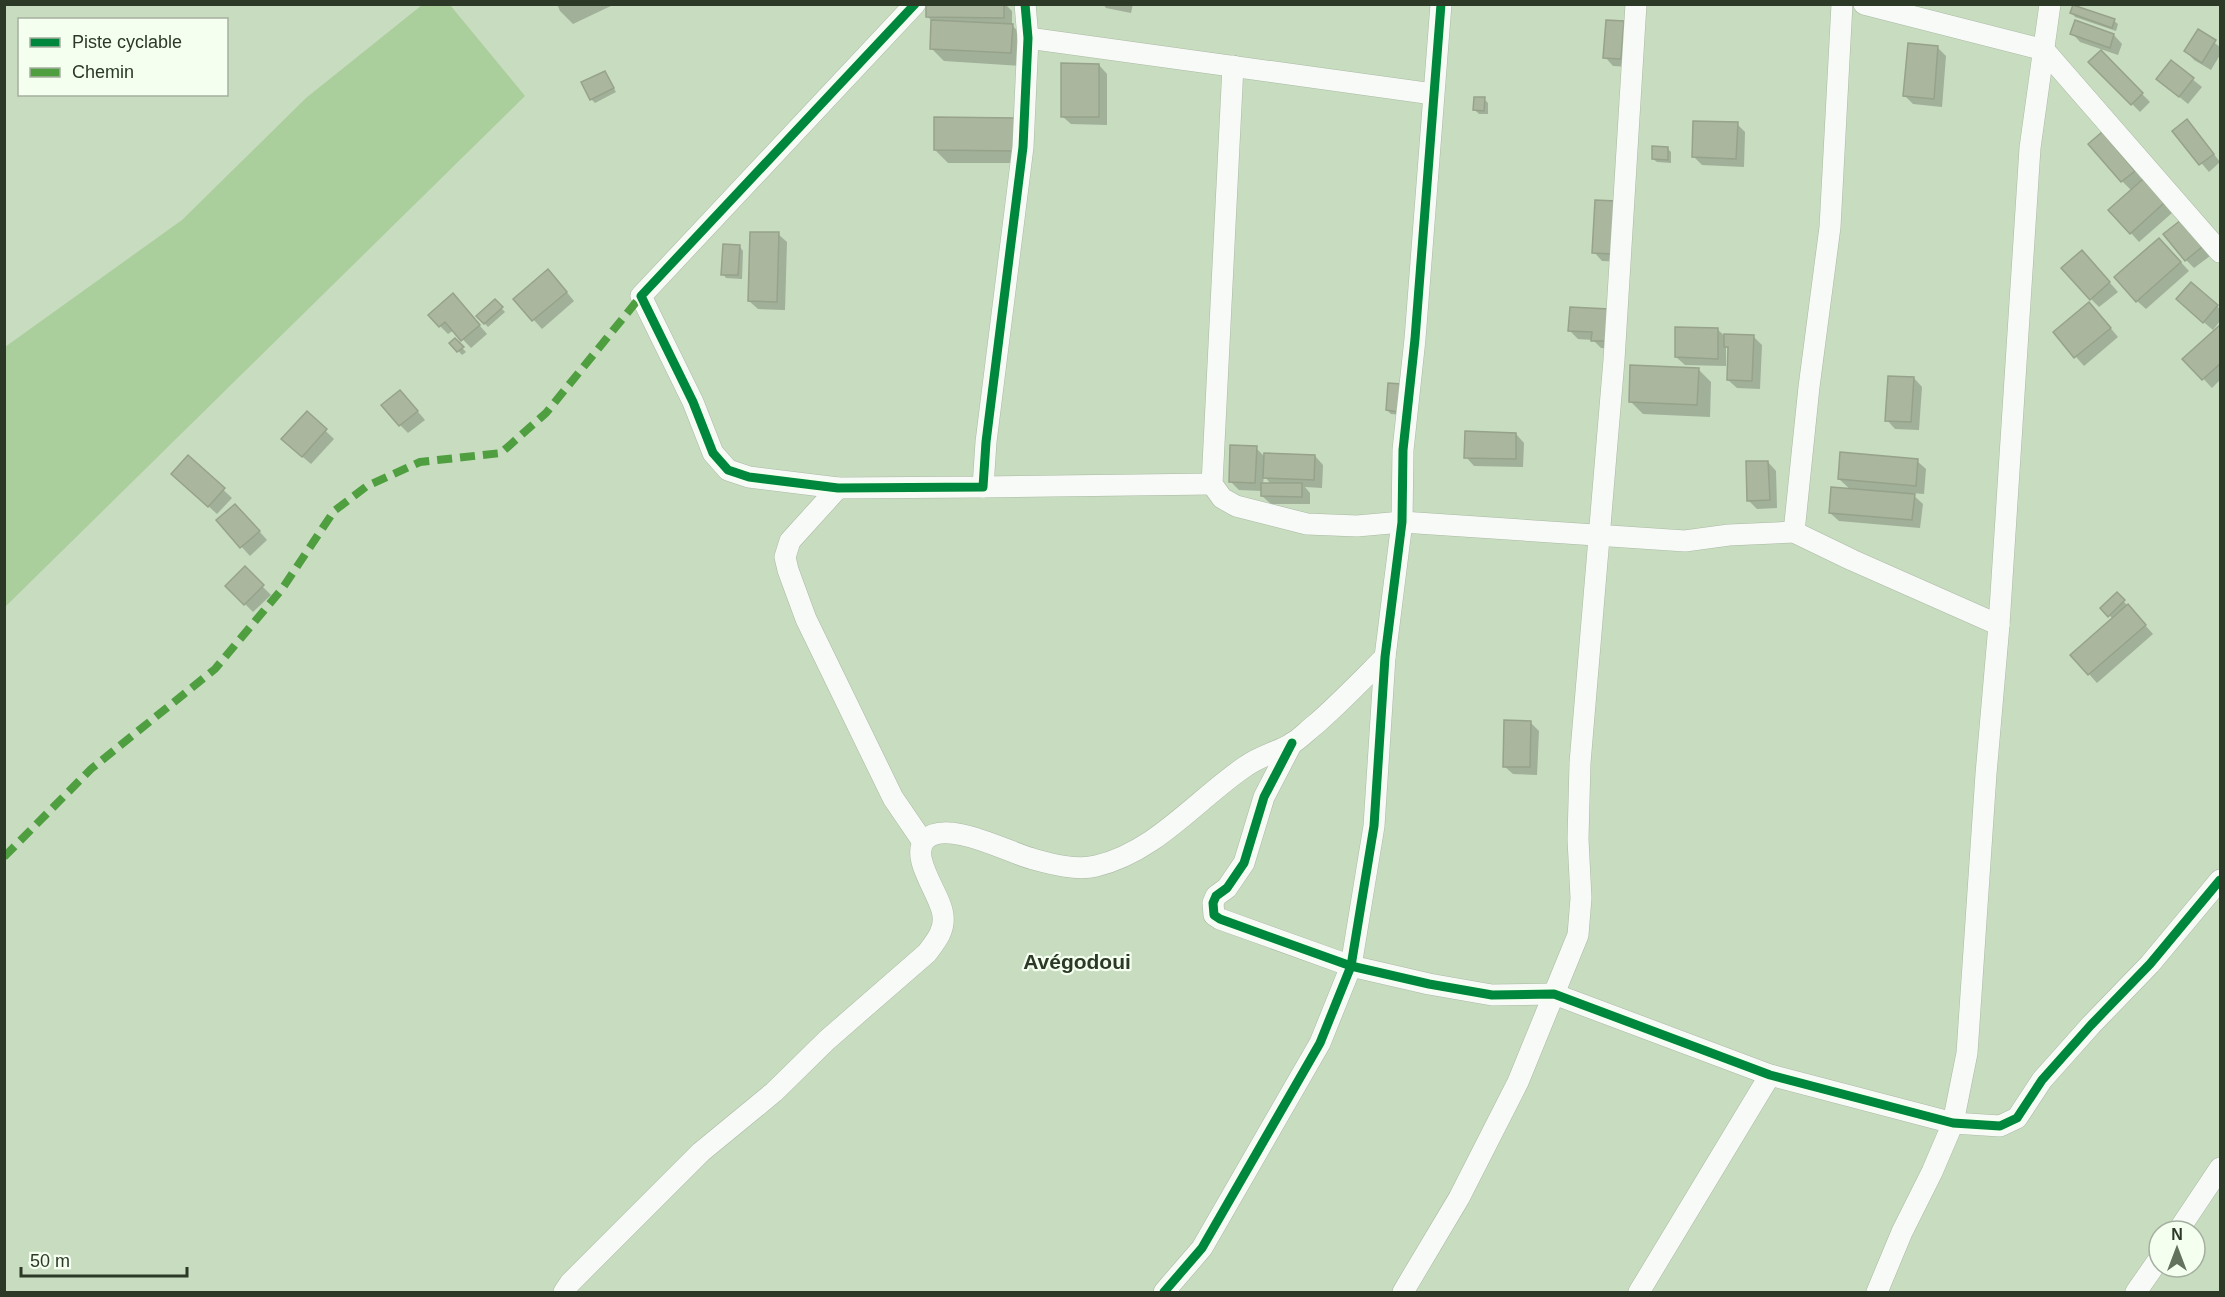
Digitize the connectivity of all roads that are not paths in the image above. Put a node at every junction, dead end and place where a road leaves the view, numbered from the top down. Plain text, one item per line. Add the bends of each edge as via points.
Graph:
1 (915, 4) edge
2 (1025, 4) edge
3 (1441, 4) edge
4 (1636, 4) edge
5 (1842, 4) edge
6 (1864, 4) edge
7 (2050, 4) edge
8 (1028, 38) junction
9 (2044, 50) junction
10 (1233, 66) junction
11 (1433, 94) junction
12 (2220, 252) edge
13 (1212, 484) junction
14 (983, 487) junction
15 (838, 488) junction
16 (1402, 522) junction
17 (1794, 532) junction
18 (1599, 535) junction
19 (1999, 625) junction
20 (1385, 657) junction
21 (1292, 743) junction
22 (923, 842) junction
23 (2220, 880) edge
24 (1351, 966) junction
25 (1554, 994) junction
26 (1770, 1075) junction
27 (1953, 1123) junction
28 (2220, 1168) edge
29 (2186, 1219) edge
30 (2147, 1277) edge
31 (564, 1293) edge
32 (1164, 1293) edge
33 (1403, 1293) edge
34 (1639, 1293) edge
35 (1877, 1293) edge
36 (2136, 1293) edge

1 - 15 street via 640,296 693,402 713,453 728,470 749,477
2 - 8 street
3 - 11 street
4 - 18 street
5 - 17 street via 1830,226
6 - 9 street
7 - 9 street
8 - 10 street
8 - 14 street via 1023,147
9 - 12 street
9 - 19 street via 2030,148
10 - 11 street
10 - 13 street
11 - 16 street via 1403,450
13 - 14 street
13 - 16 street via 1222,498 1236,506 1307,524 1357,526
14 - 15 street
15 - 22 street via 790,541 785,556 788,570 806,619 893,798
16 - 18 street
16 - 20 street
17 - 18 street via 1685,541
17 - 19 street
18 - 25 street via 1580,763 1578,936
19 - 27 street via 1967,1053
20 - 21 street via 1337,706
20 - 24 street via 1374,826
21 - 22 street via 1247,765 1155,839 1095,867 1032,859 988,842 945,832
21 - 24 street via 1264,797 1244,863 1216,897 1214,915
22 - 31 street via 923,869 944,916 939,937 927,953 774,1092 701,1152
23 - 27 street via 2150,964 2042,1080 2017,1118 2000,1126
24 - 25 street via 1492,995
24 - 32 street via 1320,1043 1202,1248
25 - 26 street
25 - 33 street via 1507,1103 1459,1198
26 - 27 street
26 - 34 street
27 - 35 street
28 - 29 street
30 - 36 street

